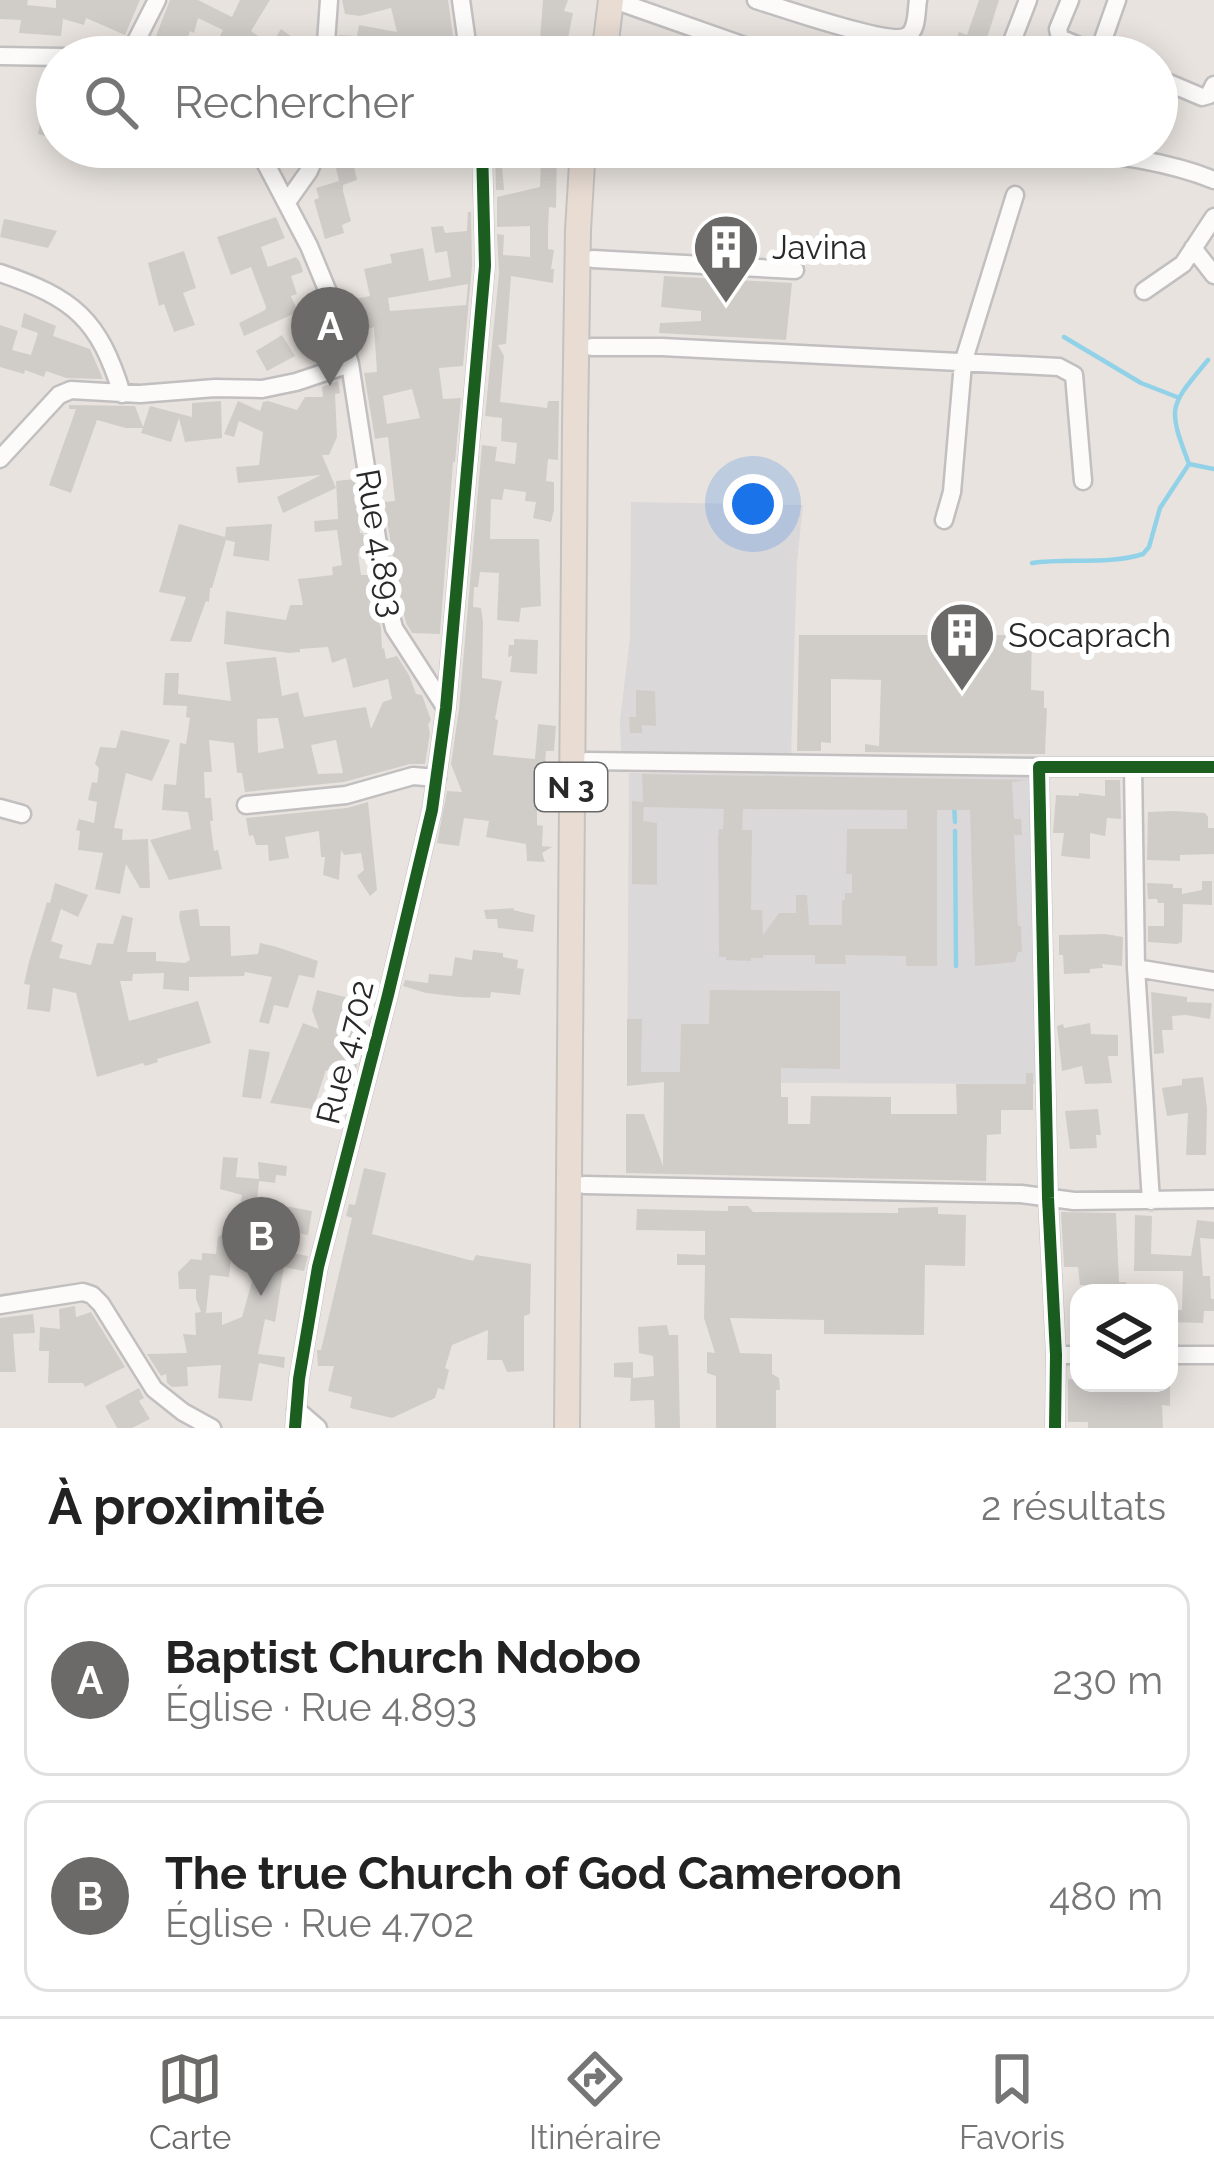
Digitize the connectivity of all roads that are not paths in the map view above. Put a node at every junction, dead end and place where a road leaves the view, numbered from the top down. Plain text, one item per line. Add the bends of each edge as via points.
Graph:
1 (157, 0) edge
2 (329, 0) edge
3 (460, 0) edge
4 (596, 0) edge
5 (612, 0) edge
6 (756, 0) edge
7 (918, 0) edge
8 (1028, 0) edge
9 (1070, 0) edge
10 (1117, 0) edge
11 (139, 36) edge
12 (326, 36) edge
13 (466, 36) edge
14 (592, 36) edge
15 (607, 36) edge
16 (716, 36) edge
17 (887, 36) edge
18 (903, 36) edge
19 (1014, 36) edge
20 (1060, 36) edge
21 (1107, 36) edge
22 (0, 56) edge
23 (36, 57) edge
24 (1214, 86) edge
25 (1178, 87) edge
26 (268, 168) edge
27 (310, 168) edge
28 (482, 168) edge
29 (582, 168) edge
30 (596, 168) edge
31 (1178, 168) edge
32 (1214, 180) edge
33 (1015, 195) dead end
34 (287, 202) junction
35 (1214, 217) edge
36 (1193, 248) junction
37 (593, 259) junction
38 (795, 270) dead end
39 (0, 273) edge
40 (1214, 275) edge
41 (1144, 291) dead end
42 (592, 347) junction
43 (963, 363) junction
44 (350, 364) junction
45 (122, 394) junction
46 (0, 460) edge
47 (1083, 481) dead end
48 (944, 520) dead end
49 (582, 527) junction
50 (446, 708) junction
51 (587, 761) junction
52 (1039, 767) junction
53 (1133, 767) junction
54 (1214, 767) edge
55 (437, 778) junction
56 (246, 805) dead end
57 (0, 808) edge
58 (22, 814) dead end
59 (1136, 968) junction
60 (1214, 980) edge
61 (577, 1067) junction
62 (584, 1185) junction
63 (1048, 1198) junction
64 (1214, 1199) edge
65 (1151, 1201) junction
66 (0, 1305) edge
67 (1056, 1354) junction
68 (1070, 1355) edge
69 (1178, 1355) edge
70 (1214, 1355) edge
71 (295, 1419) edge
72 (212, 1428) edge
73 (318, 1428) edge
74 (567, 1428) edge
75 (579, 1428) edge
76 (1055, 1428) edge

1 - 11 street
2 - 12 street
3 - 13 street
4 - 14 highway
5 - 15 highway
5 - 16 street
6 - 17 street
7 - 18 street via 914,28
8 - 19 street
9 - 20 street
10 - 21 street
22 - 23 street
24 - 25 street via 1202,97
26 - 34 street, Rue 4.893
27 - 34 street
28 - 50 street, Rue 4.702 via 484,266
29 - 49 highway, N 3
30 - 37 highway, N 3
31 - 32 street
33 - 43 street
34 - 44 street, Rue 4.893
35 - 36 street
36 - 40 street
36 - 41 street
37 - 38 street
37 - 42 highway, N 3
39 - 45 street via 79,313 99,335
42 - 43 street
42 - 49 highway, N 3
43 - 47 street via 1075,375
43 - 48 street
44 - 45 street via 262,388
44 - 50 street, Rue 4.893 via 394,628
45 - 46 street via 65,392
49 - 51 highway, N 3
49 - 61 highway, N 3
50 - 55 street, Rue 4.702
51 - 52 street
51 - 61 highway, N 3
52 - 53 street
52 - 63 street
53 - 54 street
53 - 59 street
55 - 56 street
55 - 71 street, Rue 4.702 via 318,1267
57 - 58 street
59 - 60 street
59 - 65 street
61 - 62 highway, N 3
61 - 74 highway, N 3
62 - 63 street
62 - 75 highway, N 3
63 - 65 street
63 - 67 street
64 - 65 street
66 - 72 street via 92,1295 154,1389
67 - 68 street
67 - 76 street
69 - 70 street
71 - 73 street

